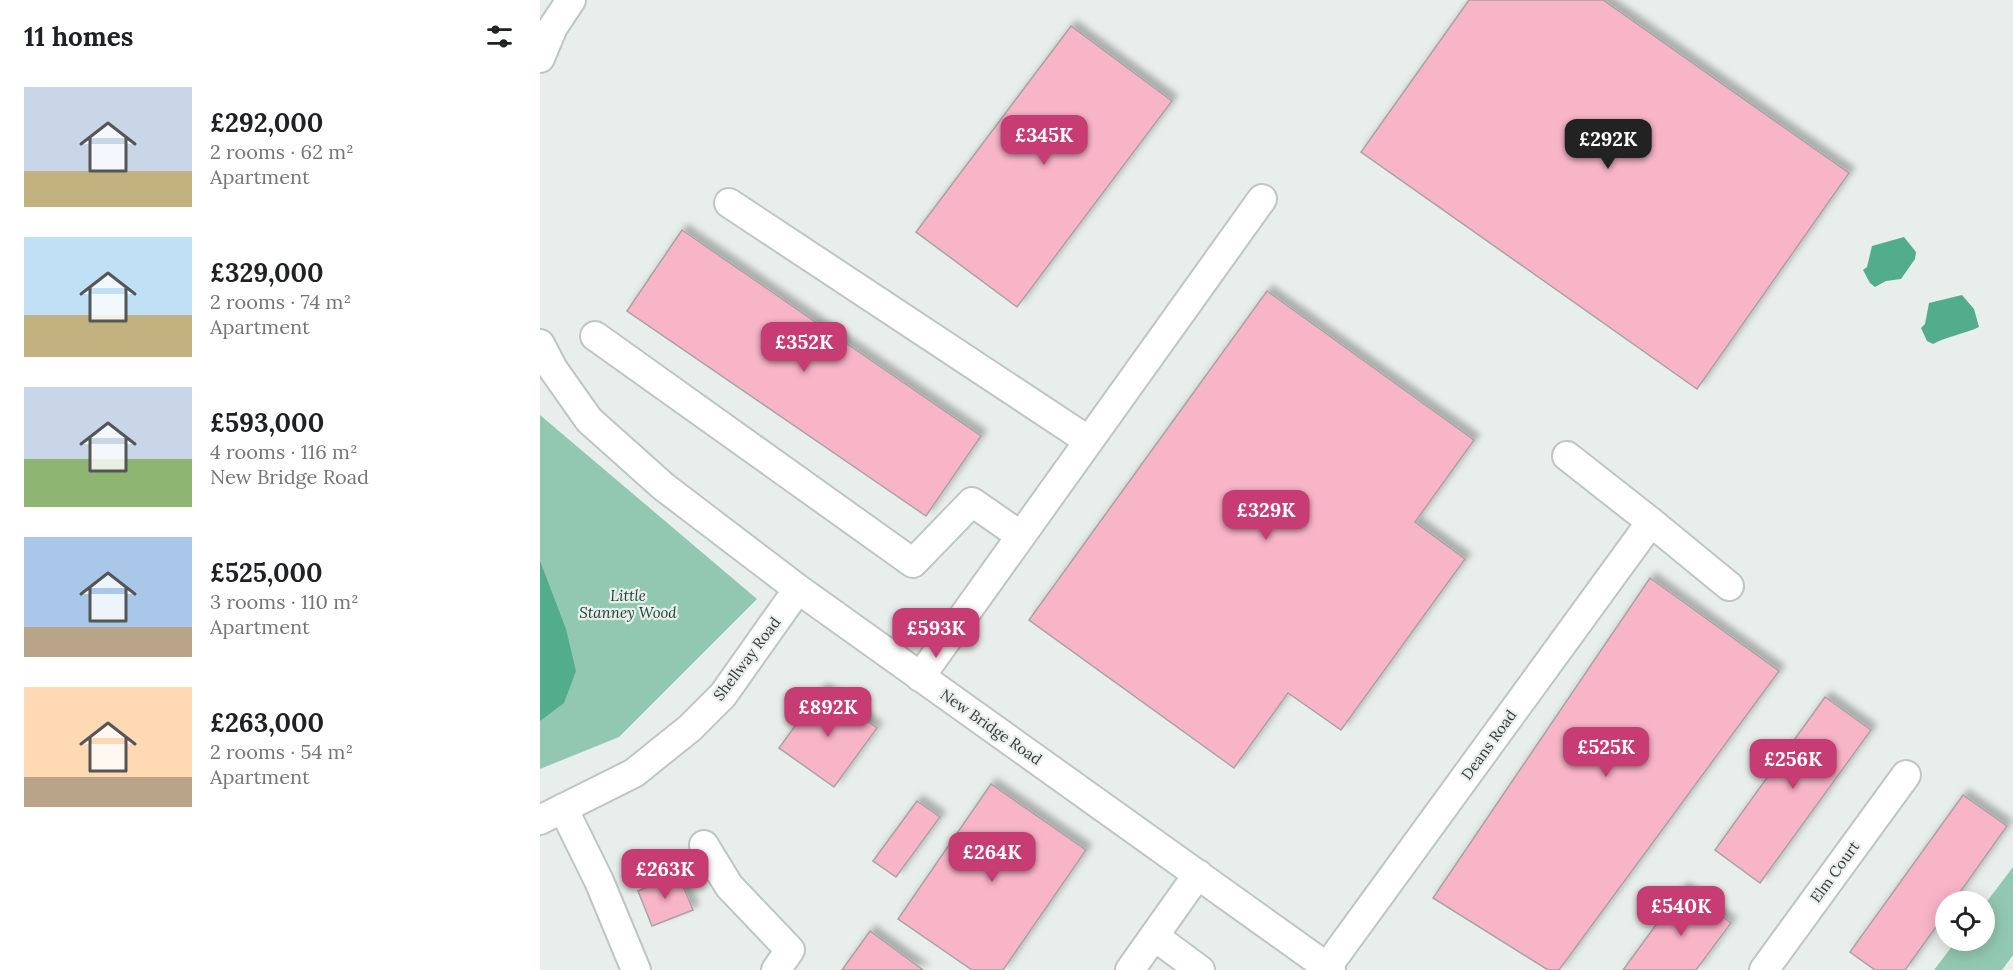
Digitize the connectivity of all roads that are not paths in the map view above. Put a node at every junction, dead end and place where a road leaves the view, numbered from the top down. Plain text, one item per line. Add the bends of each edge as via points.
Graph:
1 (571, 0) edge
2 (547, 23) edge
3 (540, 58) edge
4 (1262, 199) dead end
5 (729, 202) dead end
6 (595, 336) dead end
7 (540, 344) edge
8 (1089, 441) junction
9 (1567, 456) dead end
10 (1651, 522) junction
11 (1021, 536) junction
12 (1729, 586) dead end
13 (798, 589) junction
14 (920, 677) junction
15 (1906, 775) dead end
16 (552, 814) edge
17 (704, 844) dead end
18 (1198, 874) junction
19 (1154, 936) junction
20 (1329, 969) edge
21 (636, 970) edge
22 (776, 970) edge
23 (1130, 970) edge
24 (1200, 970) edge
25 (1764, 970) edge

1 - 2 street
2 - 3 street
4 - 8 street
5 - 8 street
6 - 11 street via 913,563 972,502
7 - 13 street, New Bridge Road via 589,420 664,487
8 - 11 street
9 - 10 street
10 - 12 street
10 - 20 street, Deans Road
11 - 14 street
13 - 14 street, New Bridge Road
13 - 16 street, Shellway Road via 723,695 690,728 634,773
14 - 18 street, New Bridge Road
15 - 25 street, Elm Court
16 - 21 street via 599,881
17 - 22 street via 729,886 790,950
18 - 19 street
18 - 20 street, New Bridge Road
19 - 23 street
19 - 24 street

